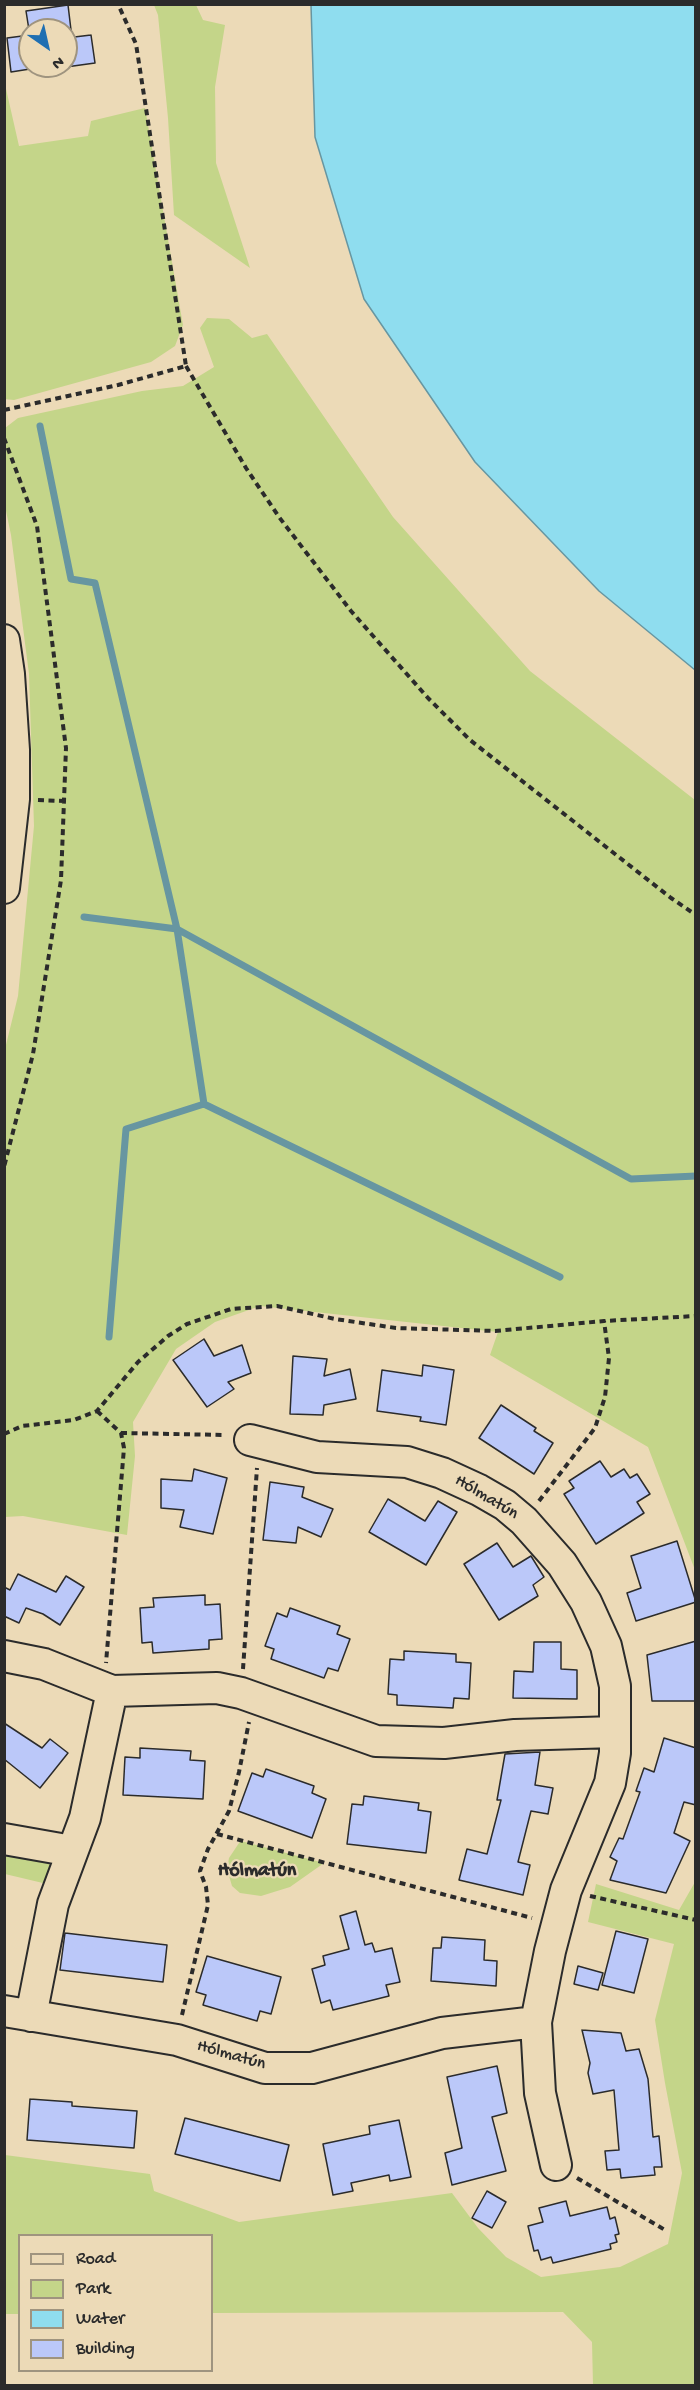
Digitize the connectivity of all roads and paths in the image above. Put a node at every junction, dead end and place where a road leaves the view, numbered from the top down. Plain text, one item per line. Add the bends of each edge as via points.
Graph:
1 (118, 4) edge
2 (186, 366) junction
3 (4, 410) edge
4 (4, 438) edge
5 (4, 640) edge
6 (9, 749) edge
7 (4, 888) edge
8 (696, 915) edge
9 (4, 1167) edge
10 (696, 1316) edge
11 (604, 1321) junction
12 (97, 1411) junction
13 (121, 1433) junction
14 (4, 1434) edge
15 (255, 1441) junction
16 (524, 1521) junction
17 (4, 1656) edge
18 (108, 1689) junction
19 (247, 1695) junction
20 (615, 1732) junction
21 (217, 1834) junction
22 (4, 1839) edge
23 (72, 1851) junction
24 (566, 1890) junction
25 (696, 1920) edge
26 (556, 1925) junction
27 (18, 2014) edge
28 (536, 2022) junction
29 (177, 2040) junction
30 (556, 2165) joint
31 (665, 2230) dead end

1 - 2 path via 136,44
2 - 3 path via 118,386
2 - 8 path via 279,518 389,656 470,740
4 - 9 path via 38,526 66,748 61,880 33,1054
5 - 6 street via 9,674
6 - 7 street via 14,799
10 - 11 path
11 - 12 path via 495,1331 396,1328 277,1306 231,1309 187,1324 168,1336 138,1362
11 - 16 path via 609,1358 605,1397 595,1428
12 - 13 path
12 - 14 path via 74,1420 22,1426
13 - 15 path via 232,1435
13 - 18 path via 124,1448
15 - 16 street, Hólmatún via 317,1457 407,1462 479,1490
15 - 19 path
16 - 20 street, Hólmatún via 562,1564 586,1602 606,1646 615,1686
17 - 18 street via 44,1664
18 - 19 street via 217,1688
18 - 23 street, Hólmatún via 85,1818
19 - 20 street via 376,1741 444,1743 515,1735
19 - 21 path via 239,1772 229,1811
20 - 24 street, Hólmatún via 610,1783
21 - 26 path
21 - 29 path via 200,1871 208,1905
22 - 23 street
23 - 27 street, Hólmatún
24 - 25 path
24 - 26 street, Hólmatún
26 - 28 street, Hólmatún
27 - 29 street, Hólmatún
28 - 29 street, Hólmatún via 442,2033 312,2068 265,2068
28 - 30 street, Hólmatún via 540,2093
30 - 31 path

